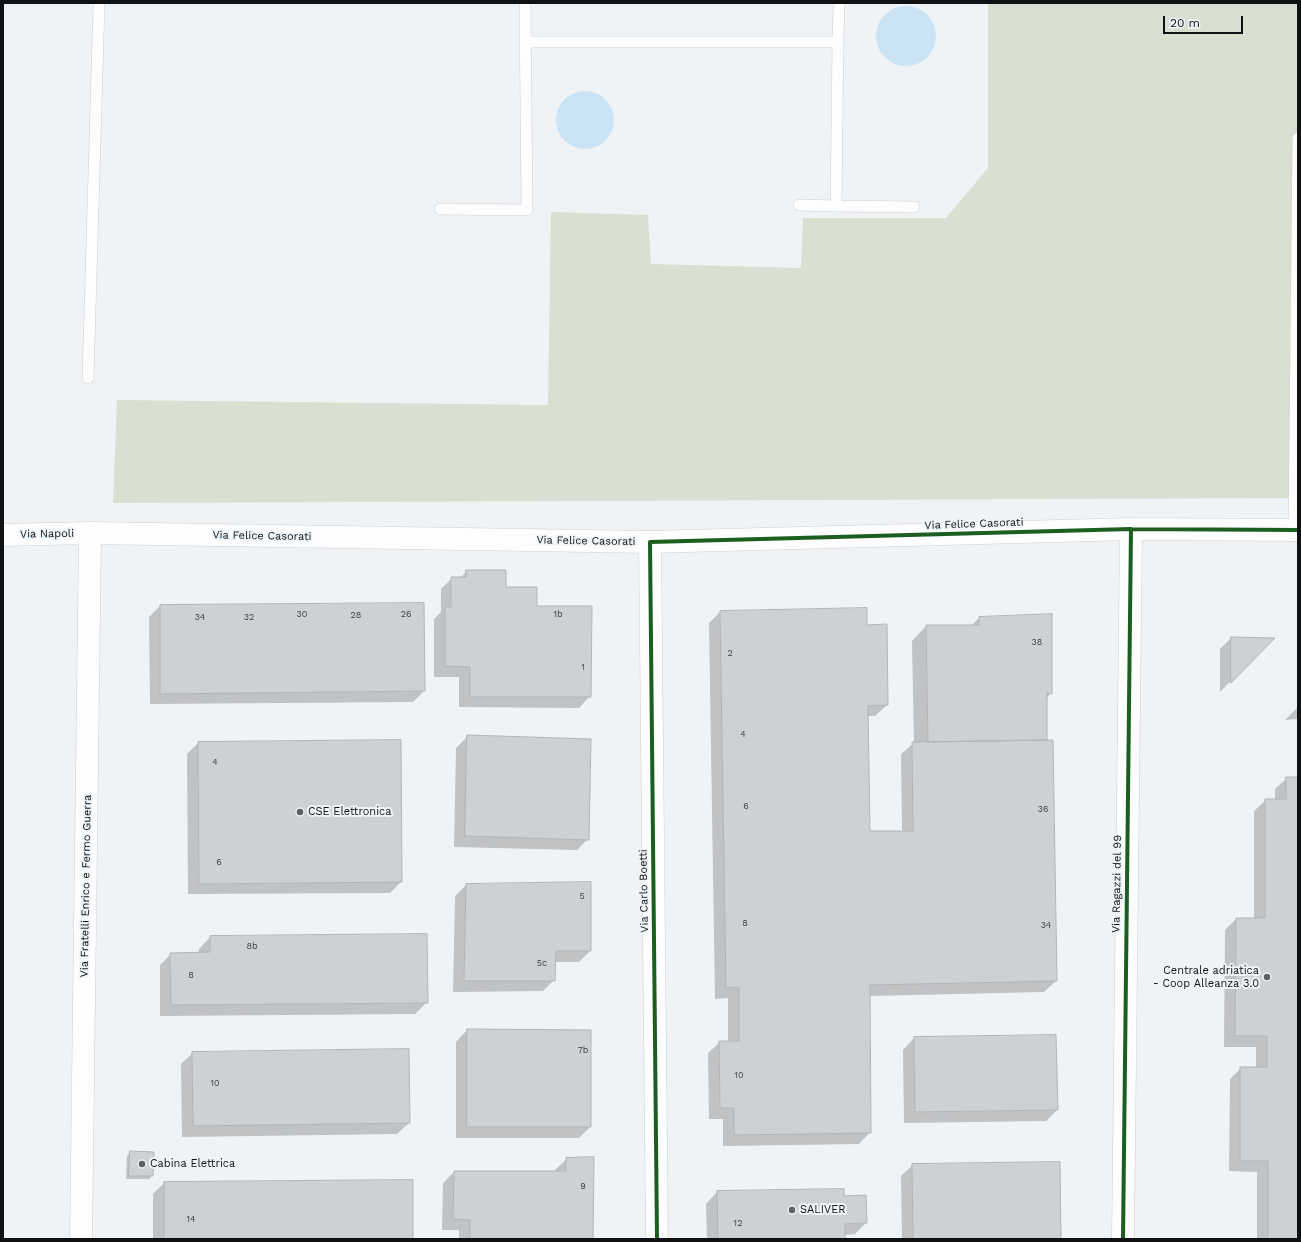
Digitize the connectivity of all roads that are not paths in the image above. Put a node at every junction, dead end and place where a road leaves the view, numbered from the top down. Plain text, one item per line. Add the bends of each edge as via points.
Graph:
1 (99, 3) edge
2 (525, 3) edge
3 (839, 3) edge
4 (525, 42) junction
5 (838, 42) junction
6 (1298, 138) edge
7 (799, 205) dead end
8 (836, 206) junction
9 (914, 207) dead end
10 (440, 210) dead end
11 (88, 378) dead end
12 (1131, 529) junction
13 (1296, 530) edge
14 (90, 533) junction
15 (3, 534) edge
16 (650, 542) junction
17 (81, 1239) edge
18 (657, 1239) edge
19 (1123, 1239) edge

1 - 11 lane
2 - 4 lane
3 - 5 lane
4 - 5 lane
4 - 10 lane via 527,210
5 - 8 lane
6 - 13 lane
7 - 8 lane
8 - 9 lane
12 - 13 street, Via Felice Casorati
12 - 16 street, Via Felice Casorati
12 - 19 street, Via Ragazzi del 99
14 - 15 street, Via Napoli
14 - 16 street, Via Felice Casorati
14 - 17 street, Via Fratelli Enrico e Fermo Guerra
16 - 18 street, Via Carlo Boetti

